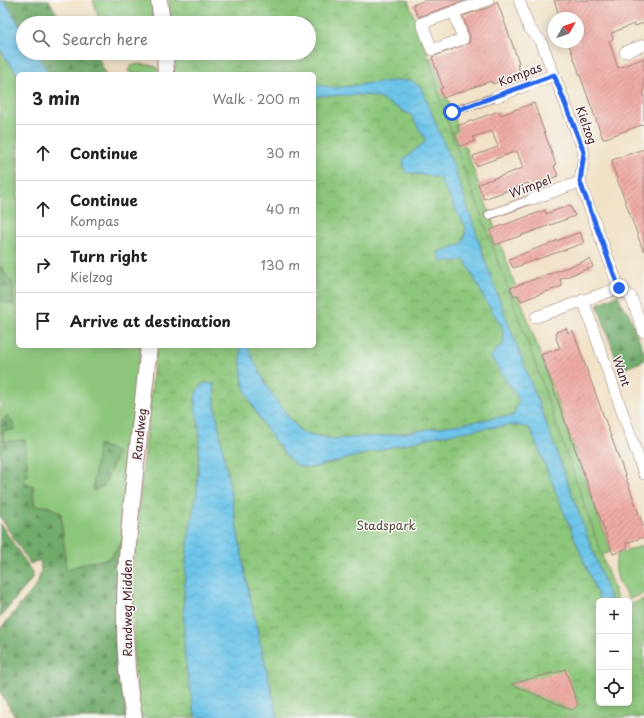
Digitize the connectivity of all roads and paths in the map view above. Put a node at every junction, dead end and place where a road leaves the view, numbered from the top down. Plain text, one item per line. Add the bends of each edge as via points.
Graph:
1 (159, 0) edge
2 (488, 0) edge
3 (519, 0) edge
4 (454, 12) dead end
5 (161, 16) edge
6 (644, 45) edge
7 (625, 52) dead end
8 (165, 60) edge
9 (166, 72) edge
10 (554, 75) junction
11 (496, 97) joint
12 (452, 112) dead end
13 (580, 182) junction
14 (532, 199) joint
15 (489, 215) dead end
16 (619, 288) junction
17 (583, 300) junction
18 (536, 317) dead end
19 (644, 332) edge
20 (149, 348) edge
21 (644, 474) edge
22 (130, 522) joint
23 (134, 718) edge

1 - 5 main road
2 - 4 street
3 - 10 street, Kielzog via 529,28 541,41
6 - 7 street
8 - 9 main road
10 - 11 street, Kompas
10 - 13 street, Kielzog via 584,152
11 - 12 street
13 - 14 street, Wimpel
13 - 16 street, Kielzog
14 - 15 street, Wimpel
16 - 17 street
16 - 19 street via 631,297
17 - 18 street
17 - 21 street, Want
20 - 22 main road, Randweg
22 - 23 main road, Randweg Midden via 125,588 125,646

